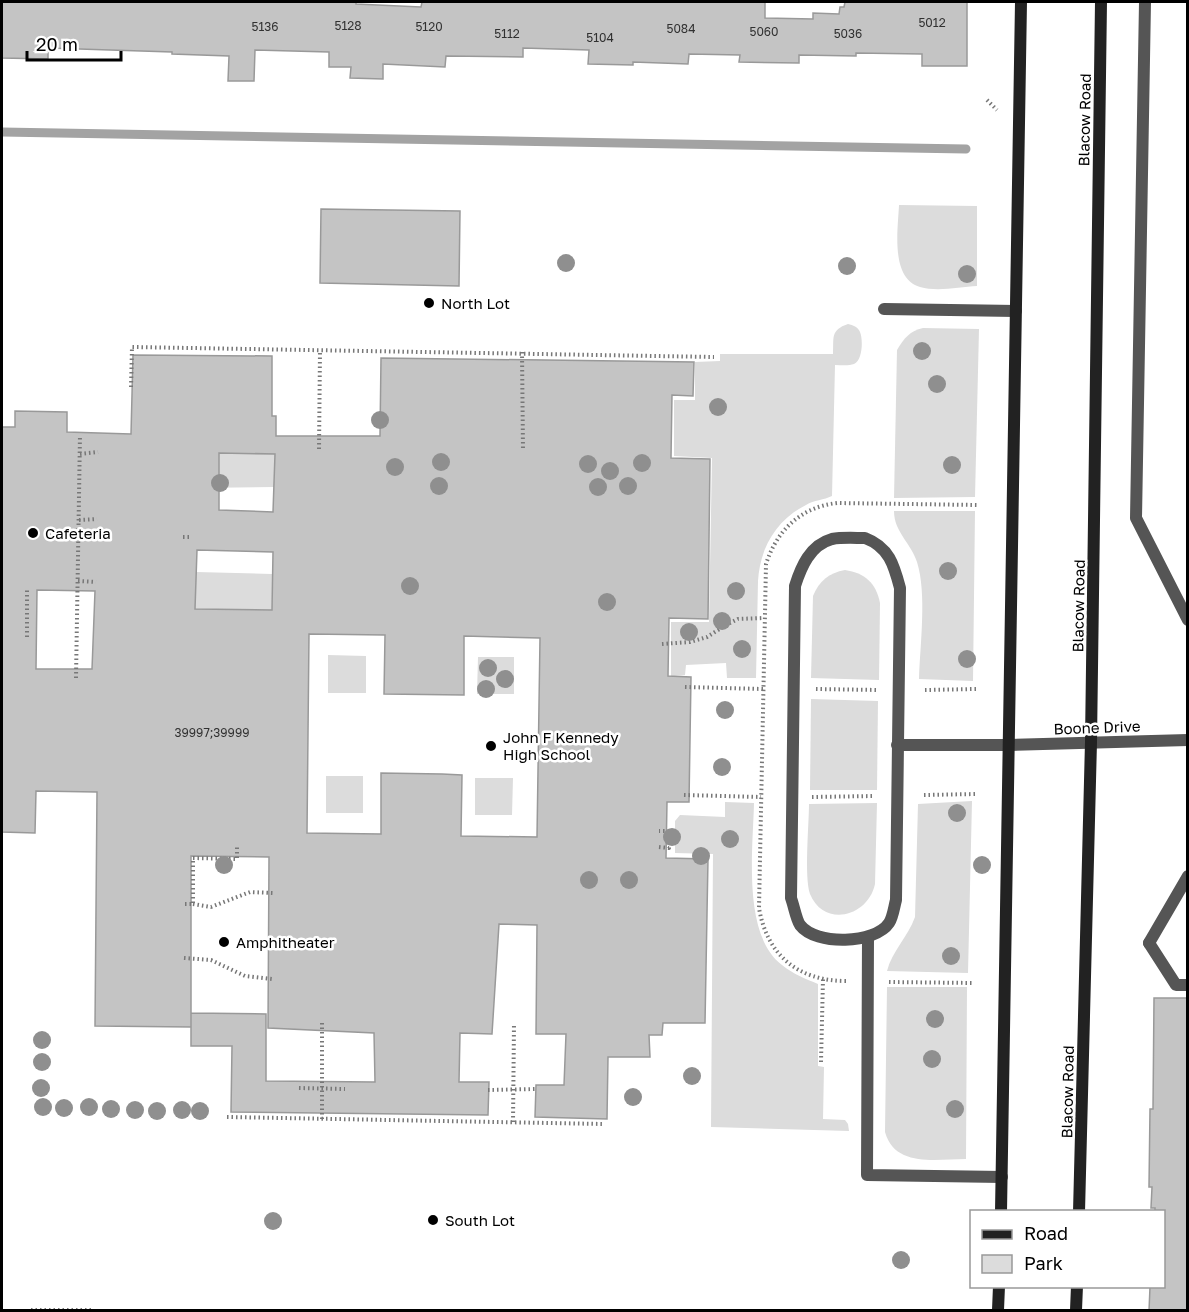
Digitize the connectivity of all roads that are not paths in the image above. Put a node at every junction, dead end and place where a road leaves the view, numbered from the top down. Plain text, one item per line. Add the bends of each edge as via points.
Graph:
1 (1021, 2) edge
2 (1101, 2) edge
3 (1145, 2) edge
4 (884, 309) dead end
5 (1016, 311) junction
6 (1188, 620) edge
7 (1188, 740) edge
8 (1091, 742) junction
9 (897, 745) junction
10 (1008, 745) junction
11 (1188, 876) edge
12 (868, 938) junction
13 (1188, 985) edge
14 (1002, 1177) junction
15 (1001, 1210) edge
16 (1079, 1210) edge
17 (1077, 1288) edge
18 (999, 1291) edge
19 (999, 1311) edge
20 (1005, 1311) edge
21 (1076, 1311) edge

1 - 5 main road
2 - 8 main road, Blacow Road
3 - 6 street via 1136,518
4 - 5 street
5 - 10 main road
7 - 8 street, Boone Drive
8 - 10 street, Boone Drive
8 - 16 main road, Blacow Road
9 - 10 street, Boone Drive
9 - 12 street via 896,900 889,923
9 - 12 street via 900,588 893,562 876,542 865,538 832,539 816,546 801,567 795,586 791,898 800,925 818,937
10 - 14 main road
11 - 13 street via 1149,943 1176,985
12 - 14 street via 867,1175
14 - 15 main road
17 - 21 main road
18 - 19 main road
18 - 20 main road

